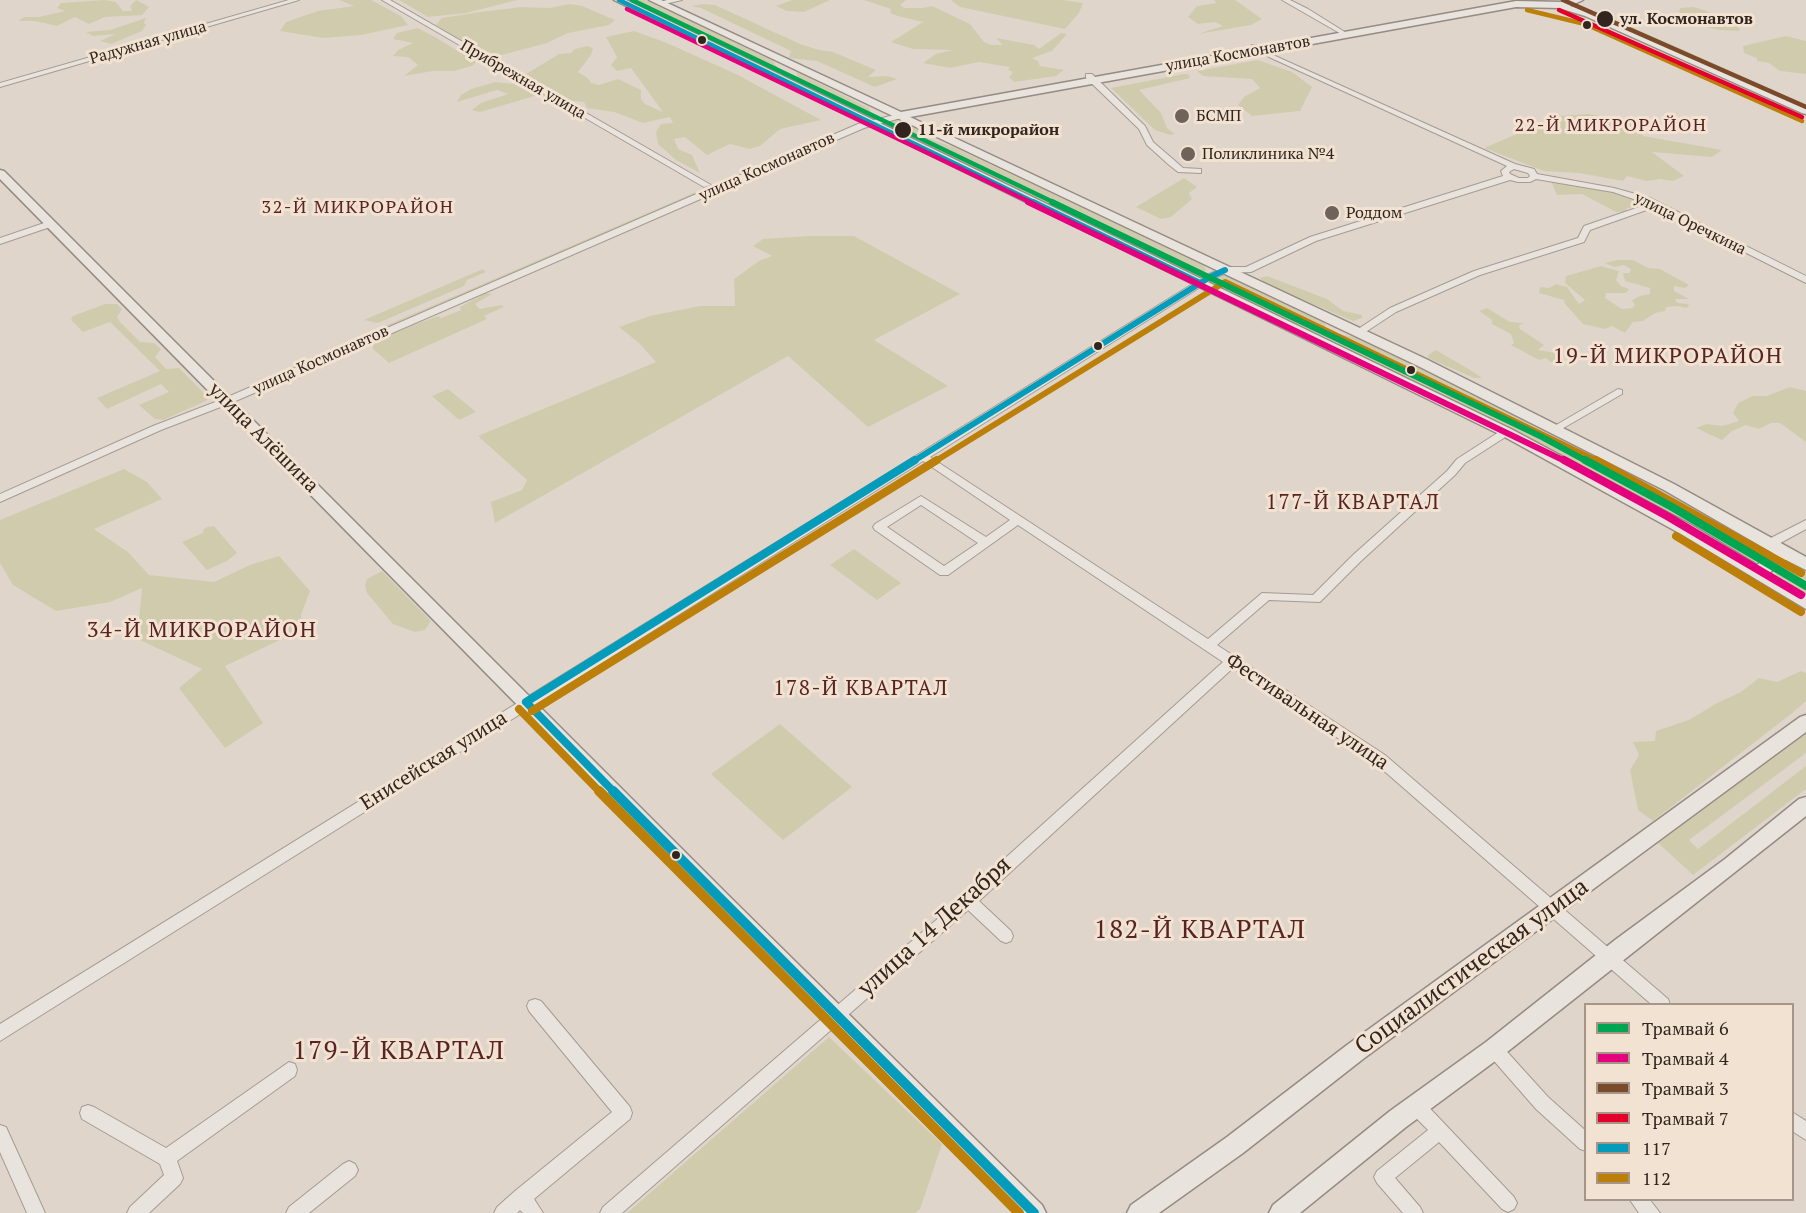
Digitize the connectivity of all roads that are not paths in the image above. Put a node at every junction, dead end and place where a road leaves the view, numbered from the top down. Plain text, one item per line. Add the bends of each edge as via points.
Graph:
1 (296, 0) edge
2 (385, 0) edge
3 (620, 0) edge
4 (680, 0) edge
5 (1285, 0) edge
6 (1506, 0) edge
7 (1529, 0) edge
8 (1578, 0) edge
9 (657, 1) edge
10 (1549, 5) junction
11 (1342, 32) junction
12 (1257, 48) junction
13 (790, 64) junction
14 (782, 78) junction
15 (1090, 78) junction
16 (0, 85) edge
17 (1806, 103) edge
18 (1806, 111) edge
19 (894, 115) junction
20 (868, 121) junction
21 (797, 150) junction
22 (1513, 166) junction
23 (1198, 171) dead end
24 (0, 173) edge
25 (1534, 176) junction
26 (1510, 177) junction
27 (707, 185) junction
28 (1656, 204) junction
29 (50, 224) junction
30 (0, 241) edge
31 (1225, 270) junction
32 (1806, 280) edge
33 (1200, 283) junction
34 (1342, 325) junction
35 (1358, 333) junction
36 (370, 334) junction
37 (1319, 341) junction
38 (1618, 392) dead end
39 (224, 398) junction
40 (1556, 428) junction
41 (1506, 432) junction
42 (922, 456) junction
43 (0, 498) edge
44 (1019, 519) junction
45 (1806, 524) edge
46 (985, 542) junction
47 (1769, 544) junction
48 (1785, 552) junction
49 (1806, 564) edge
50 (1758, 573) junction
51 (1806, 603) edge
52 (1209, 645) junction
53 (1232, 661) junction
54 (526, 702) junction
55 (1806, 722) edge
56 (1806, 806) edge
57 (968, 900) junction
58 (1553, 908) junction
59 (1006, 936) dead end
60 (1610, 958) junction
61 (1660, 1003) edge
62 (536, 1006) dead end
63 (836, 1014) junction
64 (0, 1033) edge
65 (1494, 1049) junction
66 (289, 1070) dead end
67 (1416, 1106) junction
68 (88, 1113) dead end
69 (1794, 1122) edge
70 (1440, 1131) junction
71 (1806, 1132) edge
72 (0, 1133) edge
73 (1584, 1141) edge
74 (167, 1158) junction
75 (349, 1170) dead end
76 (522, 1197) junction
77 (1640, 1201) edge
78 (1508, 1203) dead end
79 (36, 1213) edge
80 (136, 1213) edge
81 (295, 1213) edge
82 (503, 1213) edge
83 (534, 1213) edge
84 (609, 1213) edge
85 (1034, 1213) edge
86 (1139, 1213) edge
87 (1281, 1213) edge
88 (1414, 1213) edge
89 (1651, 1213) edge

1 - 16 street, Радужная улица
2 - 27 street, Прибрежная улица
3 - 14 street
4 - 9 street
5 - 11 street
6 - 11 street, улица Космонавтов
7 - 10 street
8 - 10 street, улица Космонавтов
8 - 17 street
9 - 13 street
10 - 11 street, улица Космонавтов via 1516,4
10 - 18 street via 1588,14
11 - 12 street, улица Космонавтов
12 - 15 street, улица Космонавтов
12 - 22 street, улица Оречкина
13 - 14 street via 790,74
13 - 19 street
14 - 20 street
15 - 19 street, улица Космонавтов
15 - 23 street via 1180,170
19 - 20 street, улица Космонавтов
19 - 31 street
20 - 21 street, улица Космонавтов
20 - 33 street
21 - 27 street, улица Космонавтов
21 - 36 street, улица Космонавтов
22 - 25 street, улица Оречкина via 1527,169
22 - 26 street via 1505,171
24 - 29 street, улица Алёшина
25 - 26 street, улица Оречкина via 1527,180
25 - 28 street, улица Оречкина via 1614,190
26 - 31 street, Енисейская улица via 1314,239 1248,270
27 - 36 street, улица Космонавтов
28 - 32 street, улица Оречкина
28 - 35 street via 1587,228 1581,240 1477,273 1393,310
29 - 30 street
29 - 39 street, улица Алёшина
31 - 33 street, Енисейская улица
31 - 34 street
33 - 37 street
33 - 42 street, Енисейская улица
34 - 35 street
34 - 37 street
35 - 40 street
36 - 39 street, улица Космонавтов
37 - 41 street
38 - 40 street
39 - 43 street, улица Космонавтов
39 - 54 street, улица Алёшина
40 - 47 street
41 - 50 street
41 - 52 street via 1461,461 1316,598 1266,596
42 - 44 street, Фестивальная улица
42 - 54 street, Енисейская улица
44 - 46 street
44 - 52 street, Фестивальная улица
45 - 47 street
46 - 46 street via 944,572 879,527 921,500
47 - 48 street
48 - 49 street
48 - 50 street
50 - 51 street
52 - 53 street, Фестивальная улица
53 - 57 street, улица 14 Декабря
53 - 58 street, Фестивальная улица via 1380,759
54 - 63 street, улица Алёшина
54 - 64 street, Енисейская улица
55 - 58 street, Социалистическая улица
56 - 60 street
57 - 59 street
57 - 63 street, улица 14 Декабря
58 - 60 street, Фестивальная улица
58 - 86 street, Социалистическая улица
60 - 61 street, Фестивальная улица
60 - 65 street
62 - 76 street via 624,1113
63 - 84 street, улица 14 Декабря
63 - 85 street, улица Алёшина
65 - 67 street
65 - 73 street via 1542,1103
66 - 74 street
67 - 70 street
67 - 87 street
68 - 74 street
69 - 71 street
70 - 78 street
70 - 88 street via 1383,1177
72 - 79 street
74 - 80 street via 174,1178
75 - 81 street
76 - 82 street
76 - 83 street
77 - 89 street

